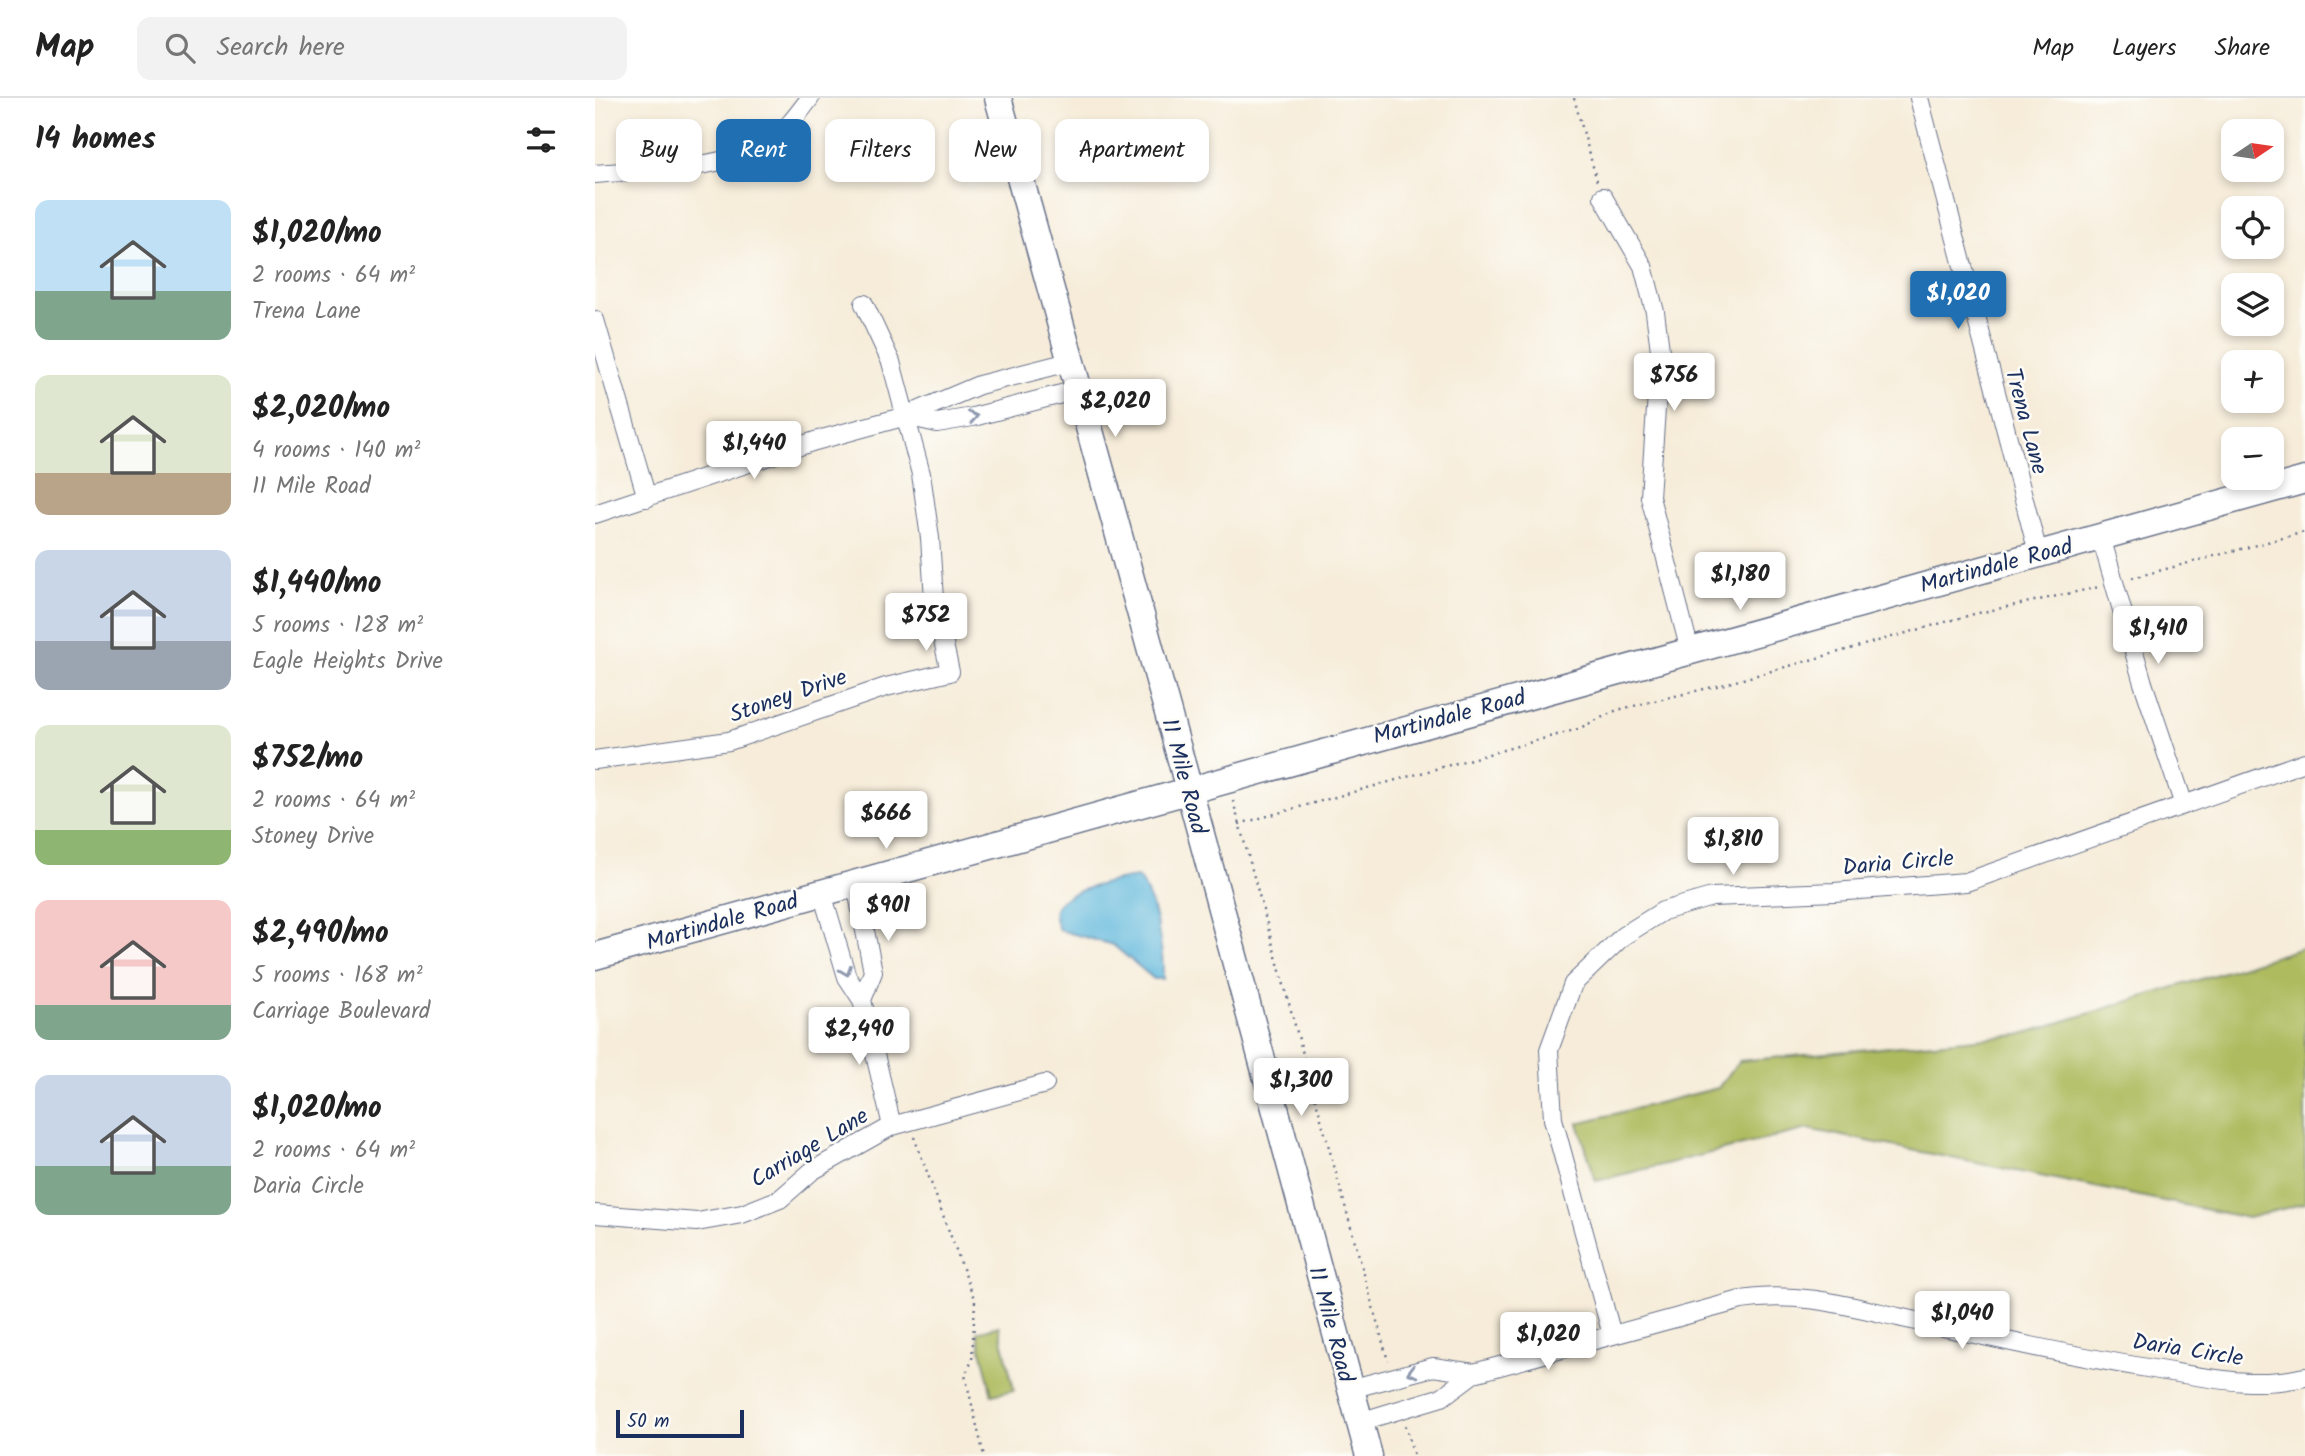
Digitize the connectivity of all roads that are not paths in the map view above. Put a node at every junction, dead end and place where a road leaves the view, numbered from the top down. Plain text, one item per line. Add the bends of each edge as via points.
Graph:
1 (810, 98) edge
2 (998, 98) edge
3 (1919, 98) edge
4 (595, 174) edge
5 (1603, 197) road end
6 (864, 304) dead end
7 (595, 320) edge
8 (1069, 362) junction
9 (1077, 390) junction
10 (906, 416) junction
11 (2305, 480) edge
12 (647, 498) junction
13 (595, 514) edge
14 (2101, 537) junction
15 (2038, 553) junction
16 (1690, 651) junction
17 (595, 760) edge
18 (2305, 762) edge
19 (1190, 791) junction
20 (2184, 805) junction
21 (856, 884) junction
22 (822, 893) junction
23 (595, 956) edge
24 (862, 1000) junction
25 (1045, 1084) dead end
26 (900, 1123) junction
27 (595, 1214) edge
28 (1612, 1335) junction
29 (1474, 1373) junction
30 (2305, 1377) edge
31 (1350, 1390) junction
32 (1359, 1422) junction
33 (1369, 1456) edge

1 - 4 street via 770,141 740,156
2 - 8 street, 11 Mile Road
3 - 15 street, Trena Lane
5 - 16 street via 1643,266 1655,312 1660,350 1650,497
6 - 10 street, Stoney Drive via 891,362
7 - 12 street
8 - 9 street, 11 Mile Road
8 - 10 street via 979,385
10 -> 9 street via 937,423
9 - 19 street, 11 Mile Road
10 - 12 street via 742,464
10 - 17 street, Stoney Drive via 921,474 934,599 950,672 886,687 729,741
11 - 14 street, Martindale Road
12 - 13 street
14 - 15 street, Martindale Road
14 - 20 street
15 - 16 street, Martindale Road
16 - 19 street, Martindale Road
18 - 20 street, Daria Circle
19 - 21 street, Martindale Road
19 - 31 street, 11 Mile Road
20 - 28 street, Daria Circle via 1966,882 1713,897 1663,911 1623,936 1573,984 1549,1050 1553,1119
21 - 22 street, Martindale Road
21 - 24 street via 873,972
22 - 23 street, Martindale Road
22 -> 24 street via 847,977
24 - 26 street
25 - 26 street, Carriage Lane
26 - 27 street, Carriage Lane via 813,1171 780,1199 741,1214 697,1222
28 - 29 street, Daria Circle
28 - 30 street, Daria Circle via 1741,1300 1785,1296 1842,1304 2075,1356 2242,1384
29 -> 31 street, Daria Circle via 1433,1367
29 - 32 street, Daria Circle via 1443,1397
31 - 32 street, 11 Mile Road
32 - 33 street, 11 Mile Road

